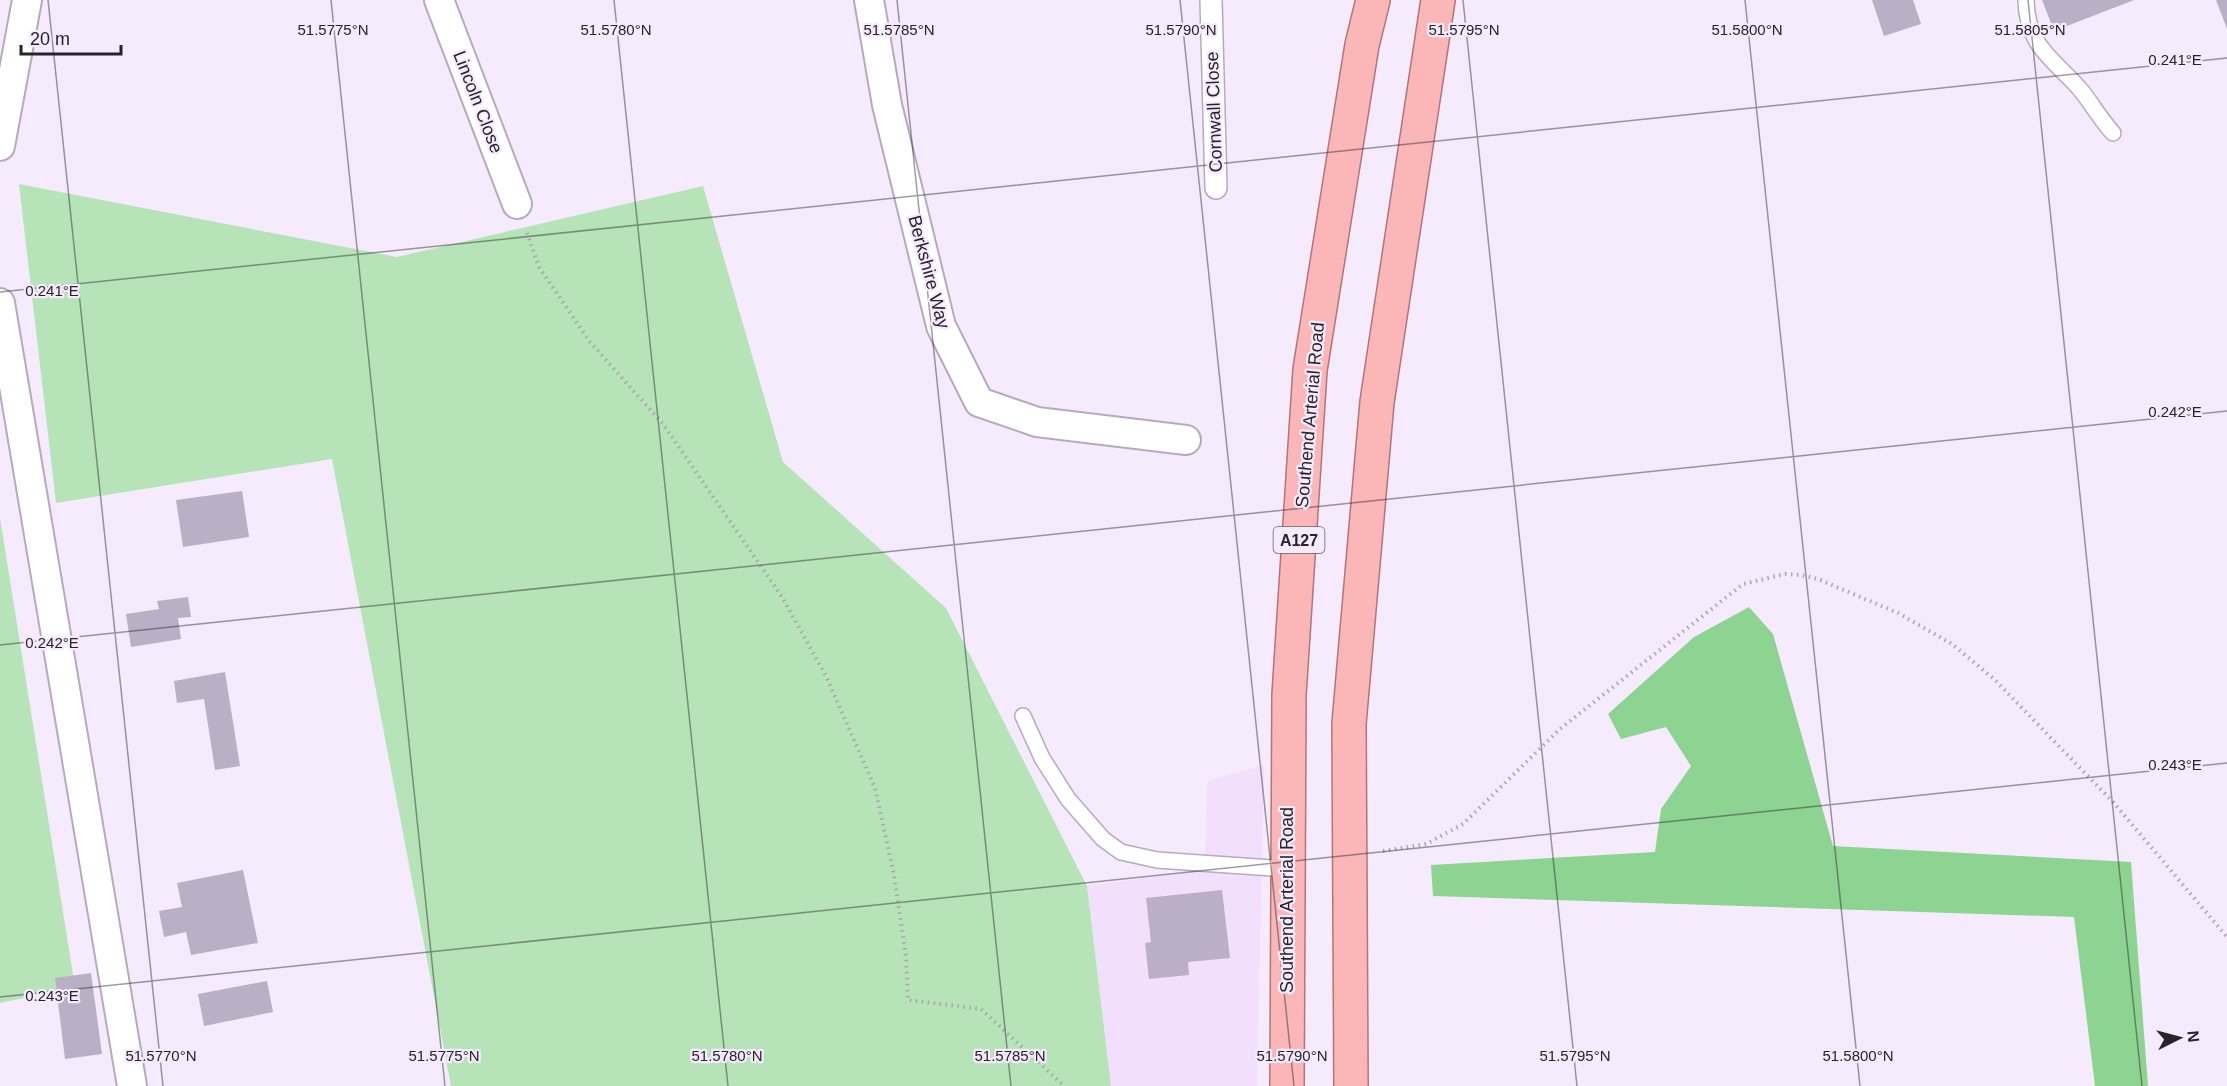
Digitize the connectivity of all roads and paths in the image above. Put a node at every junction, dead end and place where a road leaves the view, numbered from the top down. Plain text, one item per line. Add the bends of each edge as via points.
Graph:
1 (27, 0) edge
2 (439, 0) edge
3 (869, 0) edge
4 (1211, 0) edge
5 (1373, 0) edge
6 (1438, 0) edge
7 (2026, 0) edge
8 (2113, 132) dead end
9 (0, 146) edge
10 (1216, 188) dead end
11 (517, 204) joint
12 (0, 303) edge
13 (5, 366) edge
14 (1186, 440) dead end
15 (1023, 716) dead end
16 (1350, 856) junction
17 (1287, 868) junction
18 (2227, 937) edge
19 (132, 1086) edge
20 (1064, 1086) edge
21 (1287, 1086) edge
22 (1351, 1086) edge

1 - 9 street
2 - 11 street, Lincoln Close
3 - 14 street, Berkshire Way via 887,105 941,326 979,402 1037,422
4 - 10 street, Cornwall Close
5 - 17 highway, Southend Arterial Road / A127 via 1362,45 1310,370 1288,695
6 - 16 highway via 1377,402 1349,724
7 - 8 lane via 2026,17 2045,56 2081,90
11 - 20 path via 539,267 590,342 663,424 782,597 827,678 875,788 894,875 908,1000 981,1009
12 - 13 street
13 - 19 street
15 - 17 lane via 1042,758 1068,799 1121,852 1157,860
16 - 18 path via 1426,844 1463,824 1560,729 1743,584 1785,574 1801,575 1898,613 1952,644 1994,679 2113,802
16 - 22 highway
17 - 21 highway, Southend Arterial Road / A127

